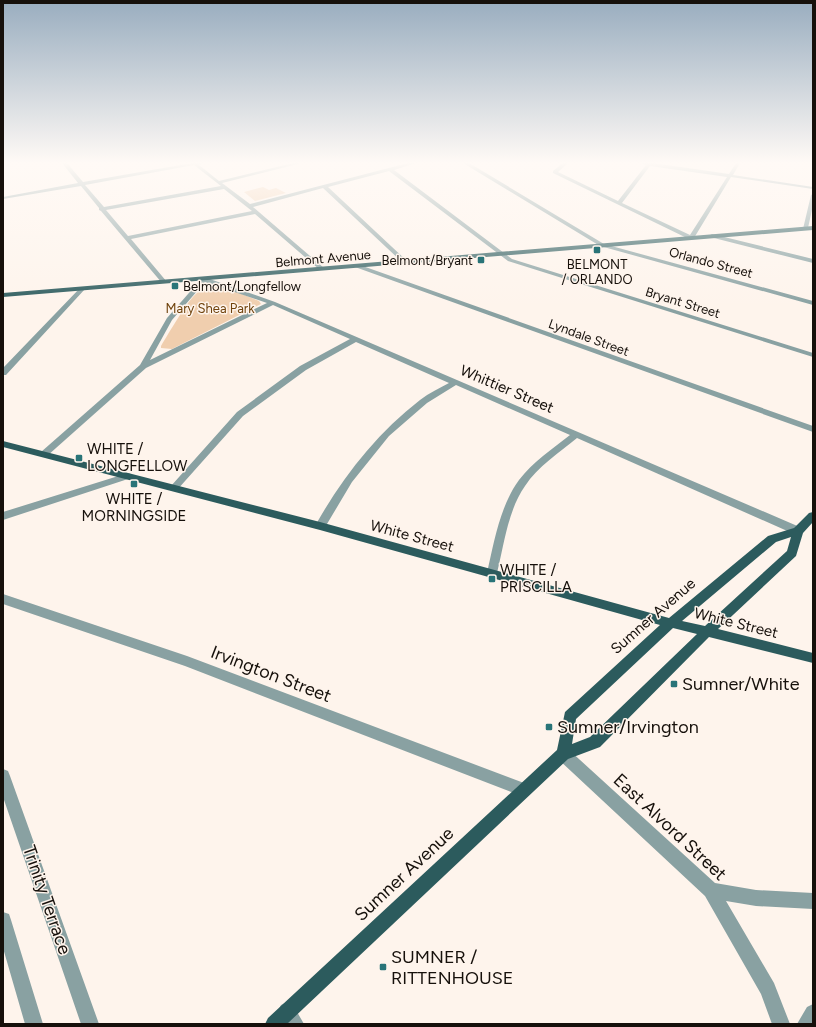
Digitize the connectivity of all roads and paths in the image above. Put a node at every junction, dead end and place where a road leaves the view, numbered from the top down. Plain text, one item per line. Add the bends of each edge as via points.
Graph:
1 (103, 211) edge
2 (351, 211) edge
3 (446, 211) edge
4 (545, 211) edge
5 (635, 211) edge
6 (708, 211) edge
7 (809, 211) edge
8 (256, 212) joint
9 (805, 228) junction
10 (813, 228) edge
11 (712, 236) junction
12 (126, 238) junction
13 (691, 238) junction
14 (602, 245) junction
15 (504, 254) junction
16 (813, 261) edge
17 (405, 262) junction
18 (357, 266) junction
19 (322, 269) junction
20 (204, 279) junction
21 (164, 282) junction
22 (82, 289) junction
23 (3, 295) edge
24 (813, 303) edge
25 (273, 304) junction
26 (355, 339) junction
27 (813, 355) edge
28 (143, 366) junction
29 (3, 373) edge
30 (456, 382) junction
31 (813, 429) edge
32 (577, 434) junction
33 (3, 444) edge
34 (44, 454) junction
35 (128, 476) junction
36 (174, 488) junction
37 (3, 516) edge
38 (813, 516) edge
39 (320, 526) junction
40 (798, 531) junction
41 (492, 573) junction
42 (3, 599) edge
43 (672, 623) junction
44 (708, 631) junction
45 (813, 658) edge
46 (563, 754) junction
47 (3, 776) edge
48 (524, 790) junction
49 (711, 890) junction
50 (813, 901) edge
51 (3, 920) edge
52 (813, 1013) edge
53 (290, 1020) edge
54 (34, 1024) edge
55 (90, 1024) edge
56 (274, 1024) edge
57 (781, 1024) edge
58 (806, 1024) edge

1 - 12 street
2 - 17 street
3 - 15 street, Bryant Street
4 - 14 street, Orlando Street
5 - 13 street
6 - 13 street
7 - 9 street
8 - 12 street
8 - 19 street
9 - 10 main road, Belmont Avenue
9 - 11 main road, Belmont Avenue
11 - 13 main road, Belmont Avenue
11 - 16 street
12 - 21 street
13 - 14 main road, Belmont Avenue
14 - 15 main road, Belmont Avenue
14 - 24 street, Orlando Street
15 - 17 main road, Belmont Avenue
15 - 27 street, Bryant Street via 522,265
17 - 18 main road, Belmont Avenue
18 - 19 main road, Belmont Avenue
18 - 31 street, Lyndale Street
19 - 20 main road, Belmont Avenue
20 - 21 main road, Belmont Avenue
20 - 25 street, Whittier Street
20 - 28 street via 169,319
21 - 22 main road, Belmont Avenue
22 - 23 main road, Belmont Avenue
22 - 29 street
25 - 26 street, Whittier Street
25 - 28 street
26 - 30 street, Whittier Street
26 - 36 street via 299,370 240,414
28 - 34 street
30 - 32 street, Whittier Street
30 - 39 street via 424,401 386,434 348,480
32 - 40 street, Whittier Street
32 - 41 street via 533,470 521,484 502,534
33 - 34 main road, White Street
34 - 35 main road, White Street
35 - 36 main road, White Street
35 - 37 street
36 - 39 main road, White Street
38 - 40 main road, Sumner Avenue
39 - 41 main road, White Street
40 - 43 main road, Sumner Avenue via 772,539
40 - 44 main road, Sumner Avenue via 792,553
41 - 43 main road, White Street
42 - 48 street, Irvington Street via 187,661
43 - 44 main road, White Street
43 - 46 main road, Sumner Avenue via 570,716
44 - 45 main road, White Street
44 - 46 main road, Sumner Avenue via 595,742
46 - 48 main road, Sumner Avenue
46 - 49 street, East Alvord Street
47 - 55 street, Trinity Terrace
48 - 53 main road, Sumner Avenue
49 - 50 street via 762,899
49 - 57 street, East Alvord Street via 768,989
51 - 54 street
52 - 58 street
53 - 56 main road, Sumner Avenue

